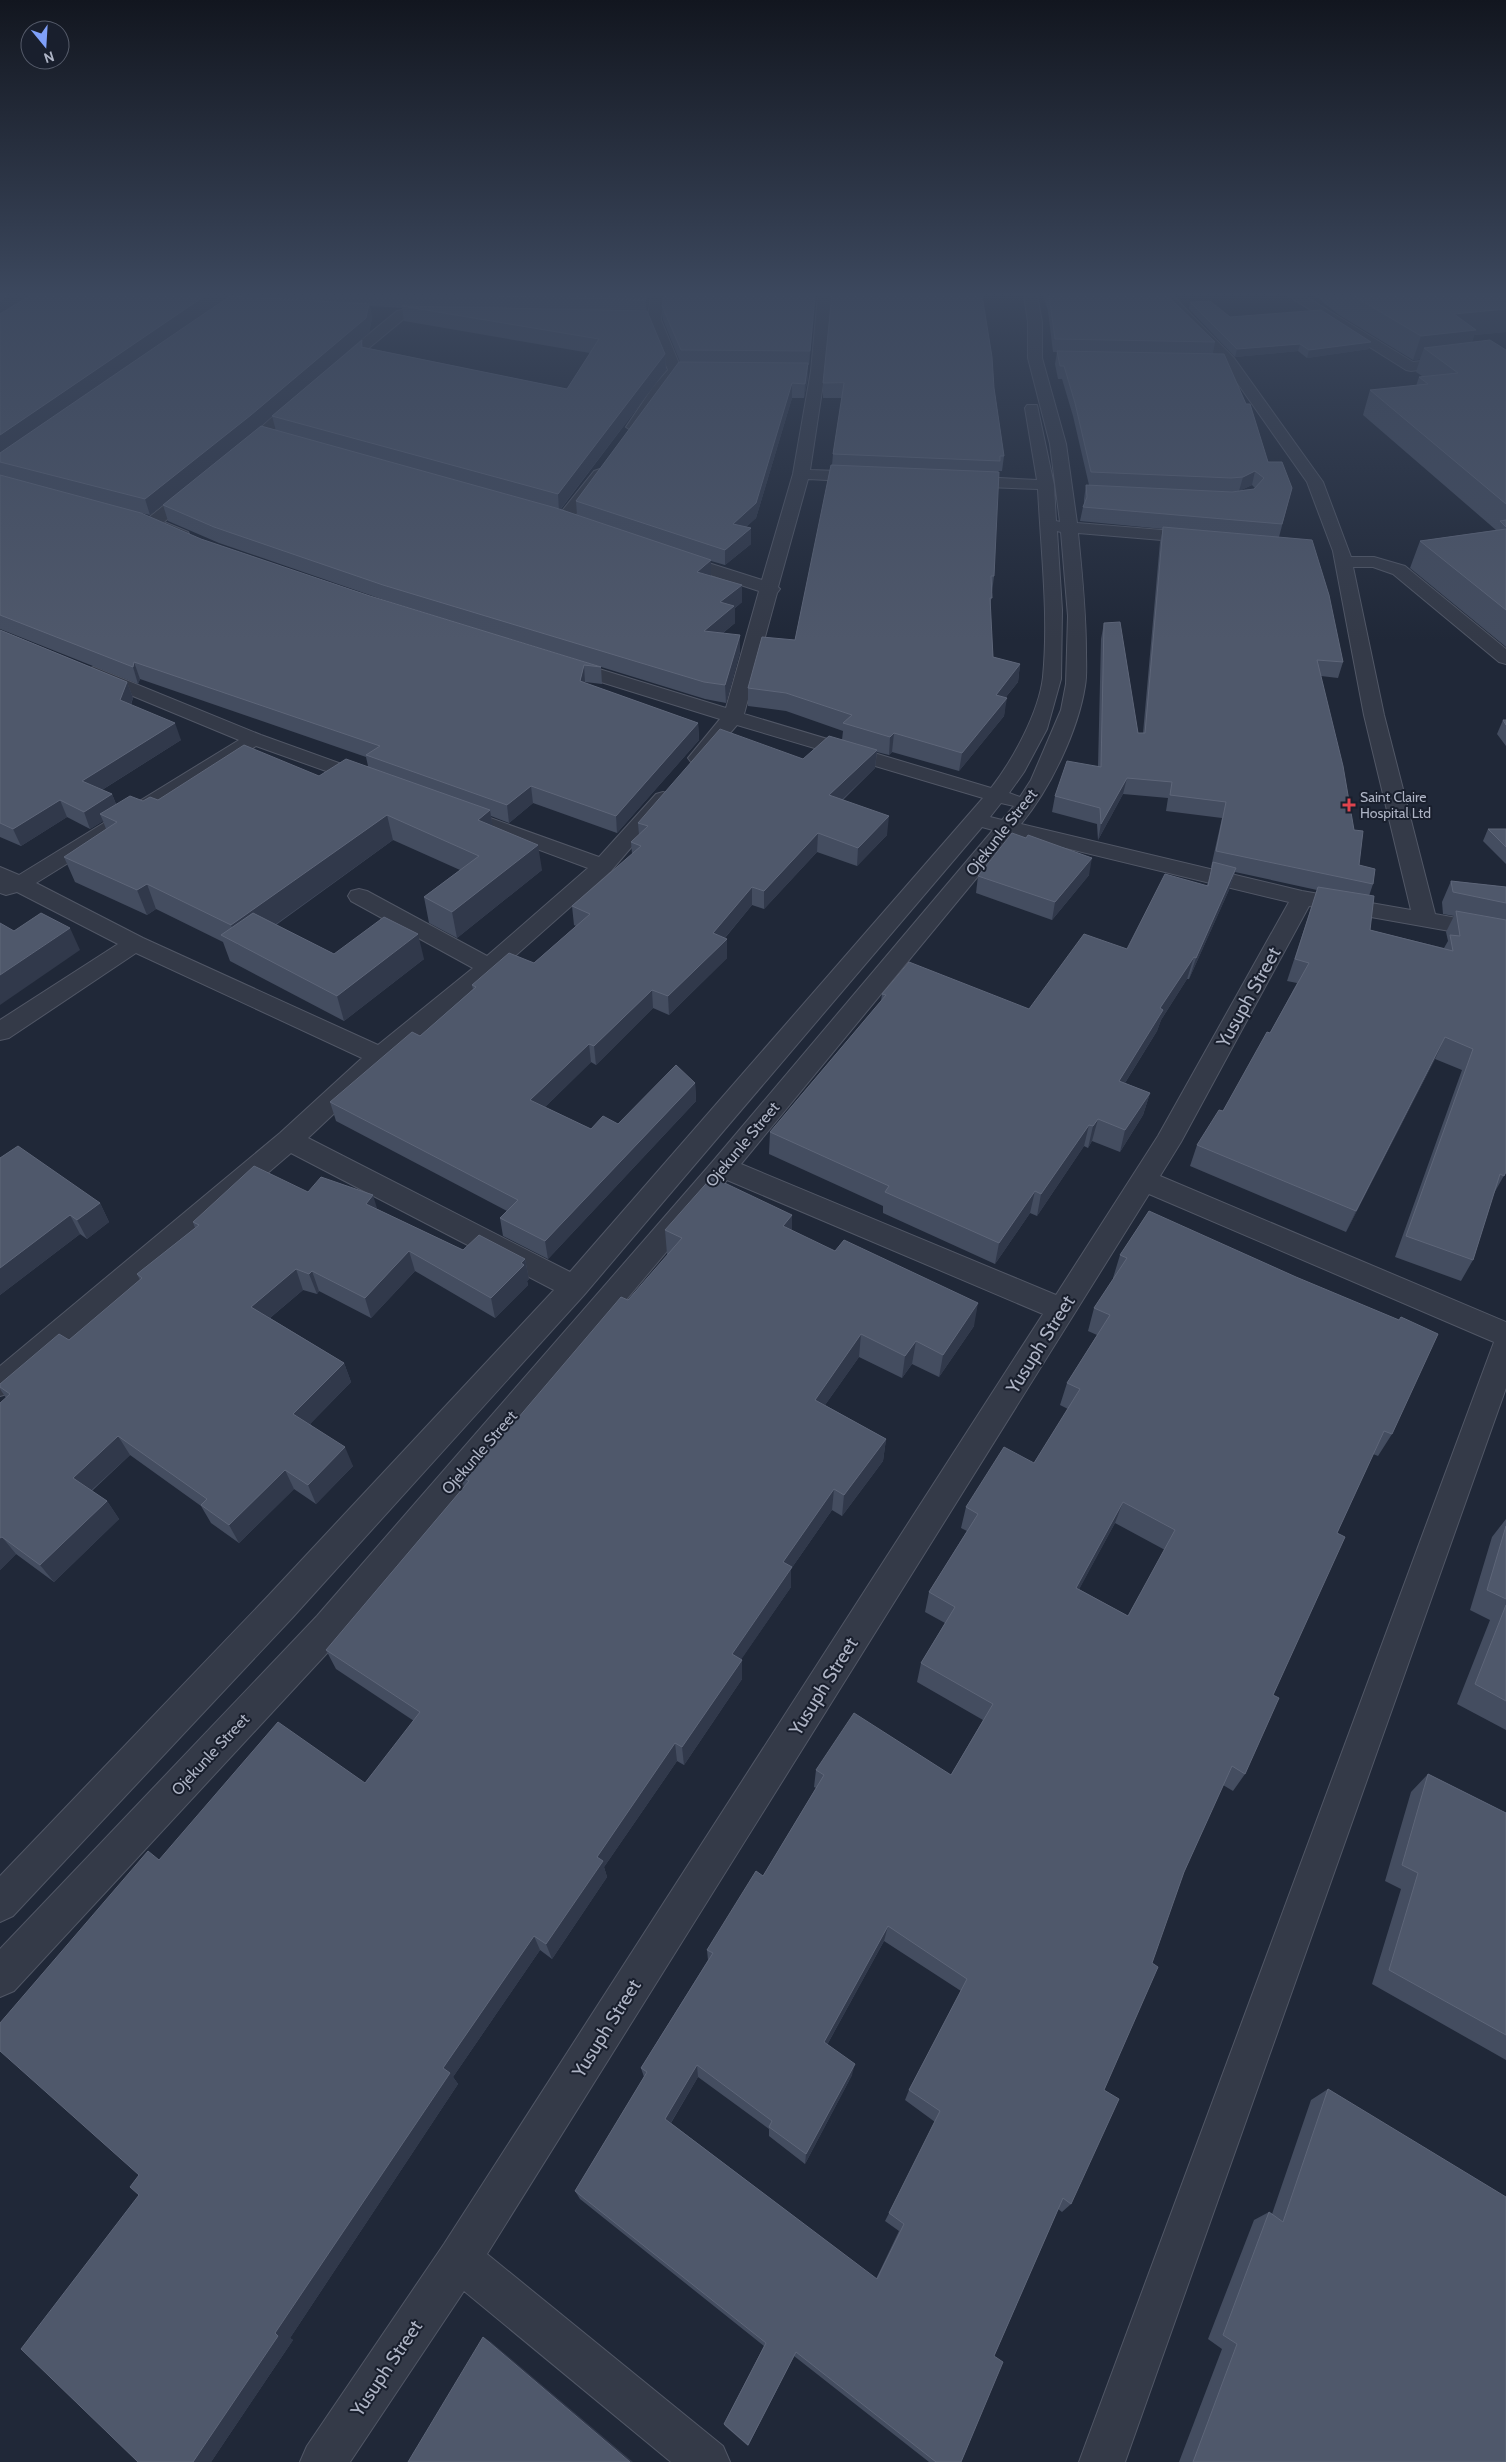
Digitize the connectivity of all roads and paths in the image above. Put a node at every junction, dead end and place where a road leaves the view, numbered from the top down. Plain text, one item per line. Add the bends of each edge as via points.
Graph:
1 (288, 410) edge
2 (645, 410) edge
3 (812, 410) edge
4 (1042, 410) edge
5 (1051, 410) edge
6 (1264, 410) edge
7 (260, 434) junction
8 (627, 436) edge
9 (277, 439) edge
10 (246, 446) edge
11 (610, 460) edge
12 (801, 474) junction
13 (210, 476) edge
14 (879, 478) edge
15 (948, 480) edge
16 (1065, 490) junction
17 (545, 514) edge
18 (134, 518) edge
19 (564, 519) junction
20 (153, 523) junction
21 (582, 525) edge
22 (1059, 527) junction
23 (1214, 540) edge
24 (195, 542) edge
25 (658, 551) edge
26 (1336, 554) junction
27 (771, 589) junction
28 (543, 658) edge
29 (1506, 658) edge
30 (73, 664) edge
31 (734, 717) junction
32 (254, 739) junction
33 (383, 786) edge
34 (996, 796) junction
35 (1026, 805) junction
36 (438, 806) edge
37 (977, 820) junction
38 (1006, 828) junction
39 (604, 866) junction
40 (0, 874) edge
41 (11, 887) edge
42 (359, 896) dead end
43 (1302, 898) junction
44 (1424, 919) junction
45 (1506, 934) edge
46 (135, 943) junction
47 (489, 966) junction
48 (0, 1032) edge
49 (380, 1056) junction
50 (290, 1140) junction
51 (723, 1167) junction
52 (1144, 1180) junction
53 (574, 1287) junction
54 (1062, 1310) junction
55 (1506, 1335) edge
56 (1506, 1347) edge
57 (0, 1384) edge
58 (0, 1903) edge
59 (0, 1978) edge
60 (459, 2259) junction
61 (323, 2462) edge
62 (707, 2462) edge
63 (1102, 2462) edge

1 - 7 street
2 - 8 street
3 - 12 street
4 - 16 street, Ojekunle Street
5 - 16 street, Ojekunle Street
6 - 26 street via 1315,482
7 - 9 street
7 - 10 street
11 - 19 street
12 - 14 street
12 - 27 street
13 - 20 street
15 - 16 street
16 - 22 street, Ojekunle Street
17 - 19 street
18 - 20 street
19 - 21 street
20 - 24 street
22 - 23 street
22 - 34 street, Ojekunle Street via 1052,679 1037,729 1014,772
22 - 35 street, Ojekunle Street via 1077,616 1076,684 1061,736
25 - 27 street
26 - 29 street via 1398,570
26 - 44 street
27 - 31 street
28 - 31 street
30 - 32 street
31 - 34 street
31 - 39 street
32 - 33 street
32 - 41 street
34 - 35 street
34 - 37 street, Ojekunle Street
35 - 38 street, Ojekunle Street
36 - 39 street
37 - 38 street
37 - 53 street, Ojekunle Street
38 - 43 street
38 - 51 street, Ojekunle Street
39 - 47 street
40 - 41 street
41 - 46 street
42 - 47 street
43 - 44 street
43 - 52 street, Yusuph Street
44 - 45 street
46 - 48 street
46 - 49 street
47 - 49 street
49 - 50 street
50 - 53 street
50 - 57 street
51 - 54 street
51 - 59 street, Ojekunle Street via 329,1626
52 - 54 street, Yusuph Street
52 - 55 street
53 - 58 street, Ojekunle Street via 281,1606
54 - 60 street, Yusuph Street
56 - 63 street
60 - 61 street, Yusuph Street
60 - 62 street

